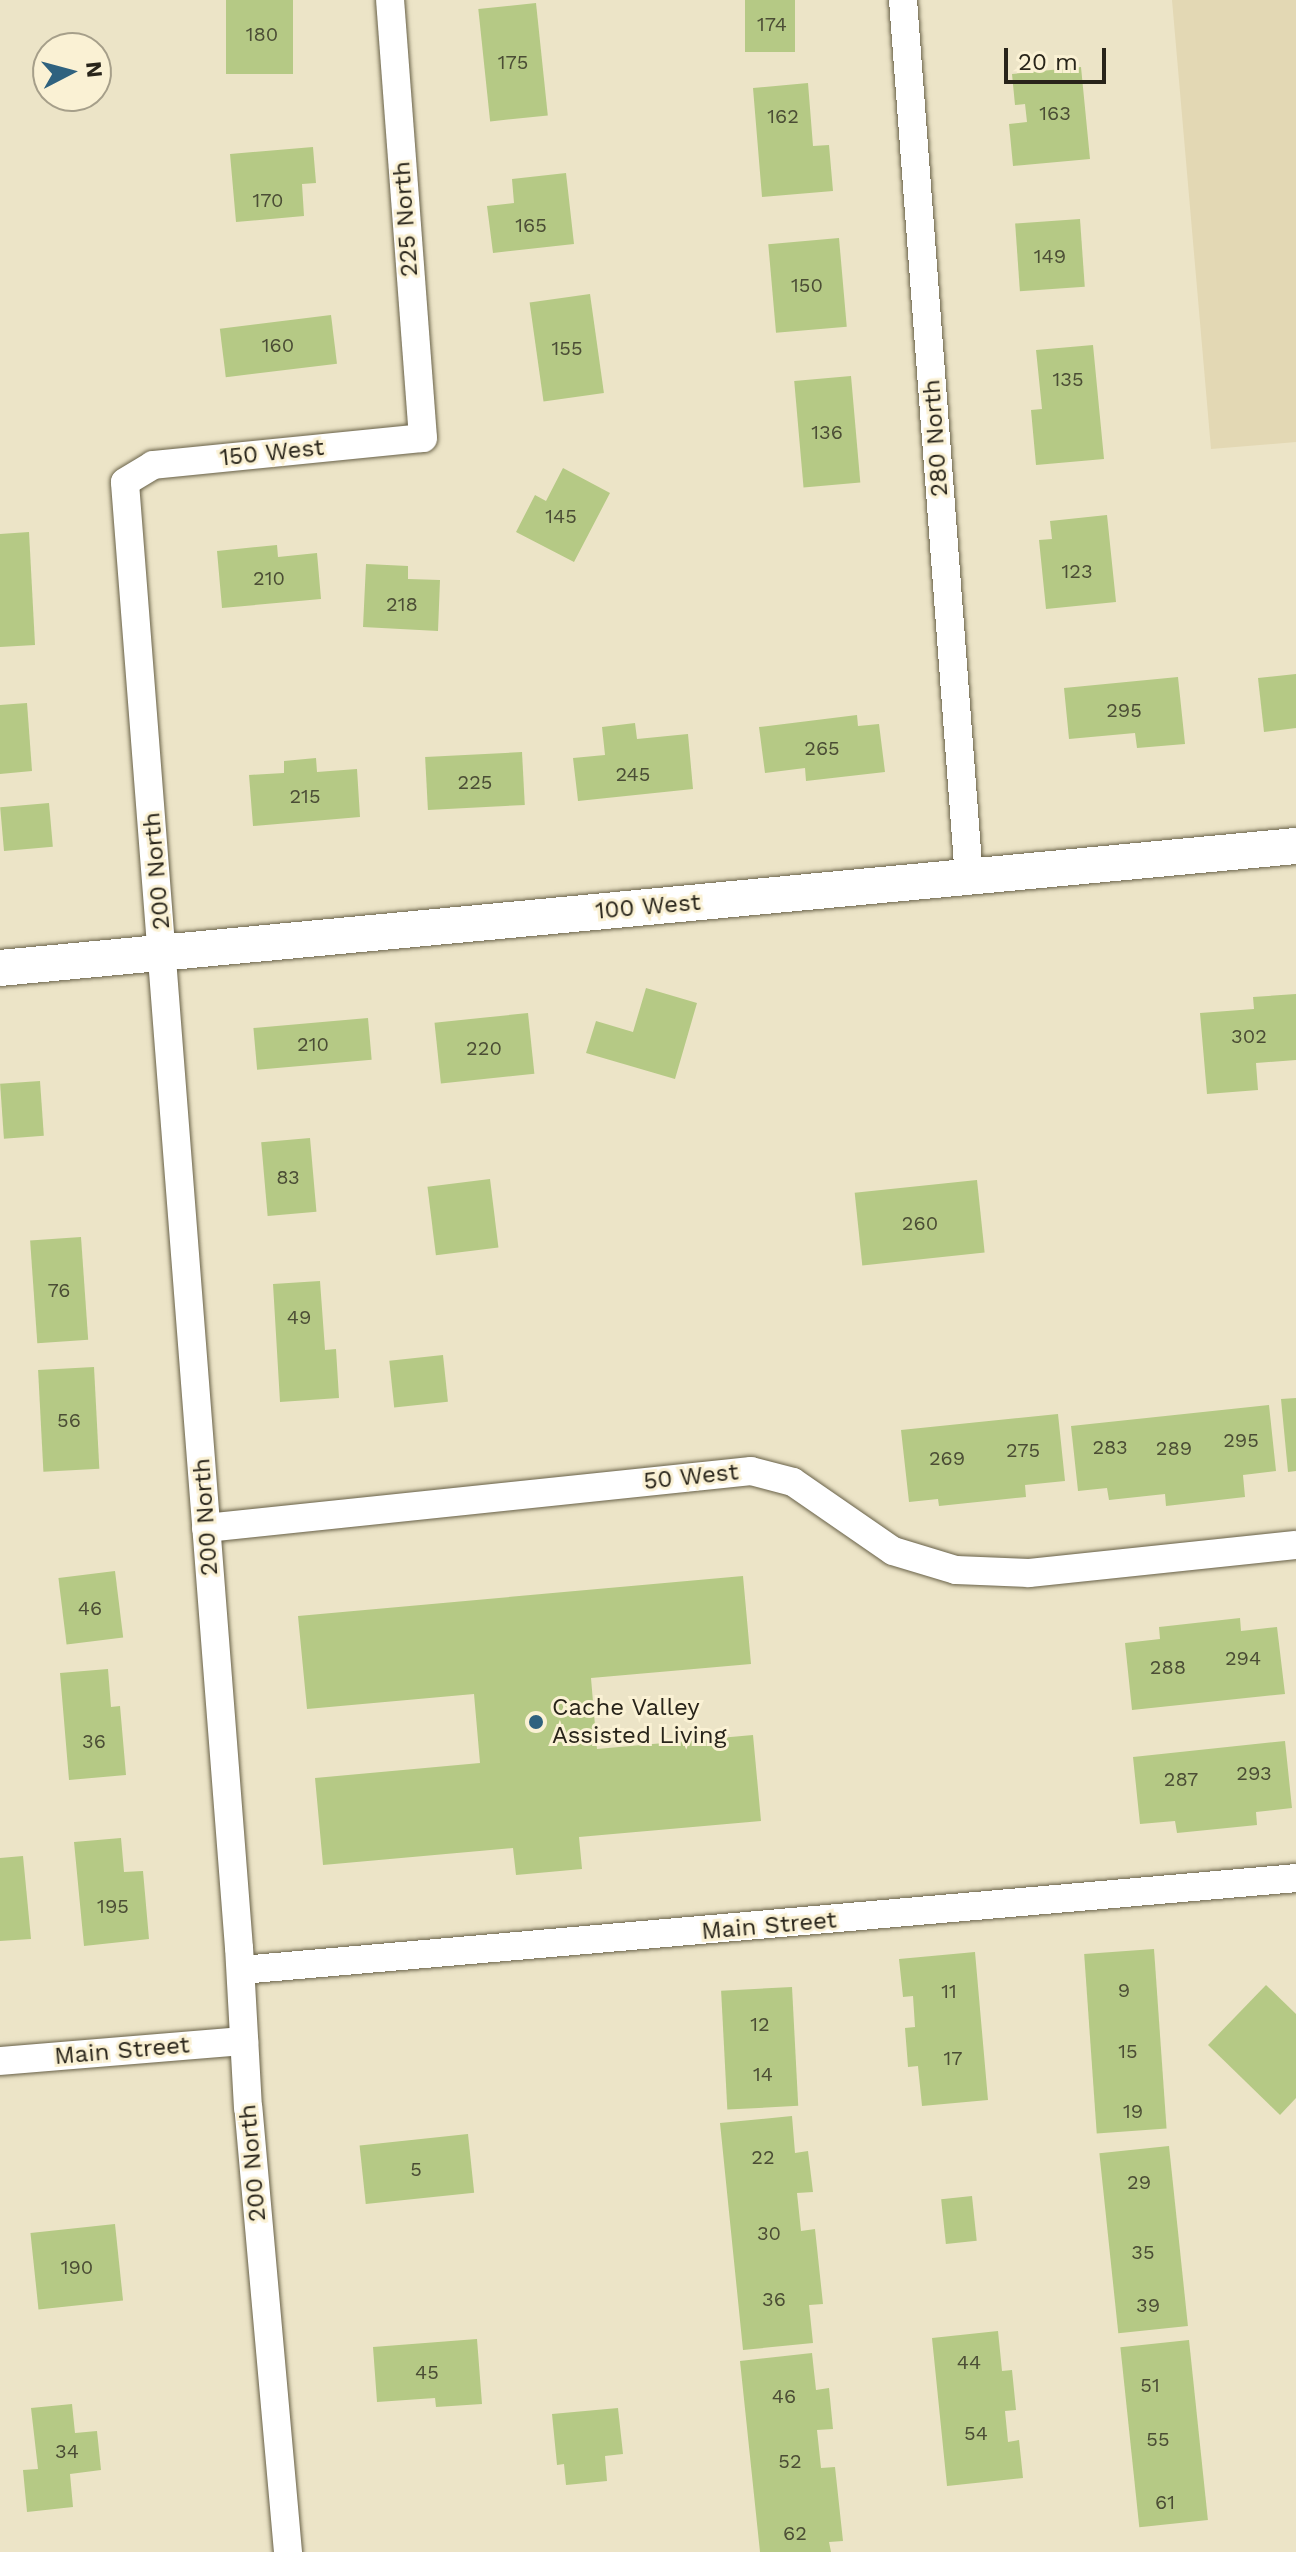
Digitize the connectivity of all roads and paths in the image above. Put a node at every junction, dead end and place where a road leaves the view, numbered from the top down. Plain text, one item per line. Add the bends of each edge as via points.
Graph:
1 (390, 0) edge
2 (903, 0) edge
3 (423, 438) joint
4 (125, 482) joint
5 (1296, 846) edge
6 (969, 877) junction
7 (164, 954) junction
8 (0, 968) edge
9 (206, 1528) junction
10 (1296, 1545) edge
11 (1296, 1878) edge
12 (241, 1970) junction
13 (244, 2041) junction
14 (0, 2061) edge
15 (288, 2552) edge

1 - 3 street, 225 North
2 - 6 street, 280 North
3 - 4 street, 150 West via 153,465
4 - 7 street, 200 North
5 - 6 street, 100 West
6 - 7 street, 100 West
7 - 8 street, 100 West
7 - 9 street, 200 North
9 - 10 street, 50 West via 751,1471 793,1482 893,1551 956,1570 1029,1573
9 - 12 street, 200 North
11 - 12 street, Main Street
12 - 13 street, 200 North
13 - 14 street, Main Street
13 - 15 street, 200 North

